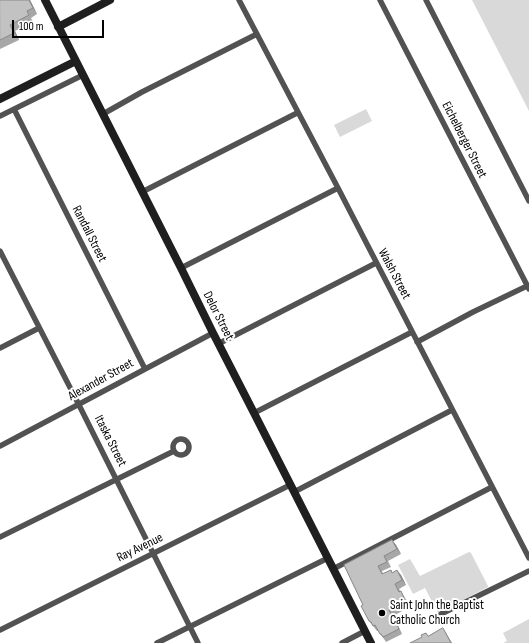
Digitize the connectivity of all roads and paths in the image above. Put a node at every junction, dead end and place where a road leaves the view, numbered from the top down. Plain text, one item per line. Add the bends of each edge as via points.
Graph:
1 (45, 0) edge
2 (110, 0) edge
3 (239, 0) edge
4 (380, 0) edge
5 (426, 0) edge
6 (58, 27) junction
7 (257, 34) junction
8 (76, 61) junction
9 (83, 75) junction
10 (0, 99) edge
11 (14, 109) junction
12 (297, 113) junction
13 (103, 114) junction
14 (0, 116) edge
15 (338, 188) junction
16 (142, 192) junction
17 (529, 201) edge
18 (0, 253) edge
19 (376, 263) junction
20 (181, 268) junction
21 (528, 287) edge
22 (39, 328) junction
23 (412, 332) junction
24 (213, 333) junction
25 (417, 342) junction
26 (218, 344) junction
27 (0, 348) edge
28 (145, 369) junction
29 (79, 405) junction
30 (452, 410) junction
31 (254, 413) junction
32 (0, 446) edge
33 (174, 451) dead end
34 (117, 480) junction
35 (492, 487) junction
36 (292, 488) junction
37 (0, 538) edge
38 (153, 554) junction
39 (328, 558) junction
40 (529, 558) edge
41 (333, 569) junction
42 (529, 570) edge
43 (441, 614) dead end
44 (190, 627) junction
45 (0, 630) edge
46 (365, 631) junction
47 (157, 643) edge
48 (198, 643) edge
49 (342, 643) edge
50 (371, 643) edge

1 - 6 street, Delor Street
2 - 6 street
3 - 7 street, Walsh Street
4 - 21 street, Eichelberger Street
5 - 17 street
6 - 8 street, Delor Street
7 - 12 street, Walsh Street
7 - 13 street
8 - 9 street, Delor Street
8 - 10 street
9 - 11 street
9 - 13 street, Delor Street
11 - 14 street
11 - 28 street, Randall Street
12 - 15 street, Walsh Street
12 - 16 street
13 - 16 street, Delor Street
15 - 19 street, Walsh Street
15 - 20 street
16 - 20 street, Delor Street
18 - 22 street, Itaska Street
19 - 23 street, Walsh Street
19 - 26 street
20 - 24 street, Delor Street
21 - 25 street via 473,312
22 - 27 street
22 - 29 street, Itaska Street
23 - 25 street, Walsh Street
23 - 31 street
24 - 26 street, Delor Street
24 - 28 street, Alexander Street
25 - 30 street, Walsh Street
26 - 31 street, Delor Street
28 - 29 street, Alexander Street
29 - 32 street, Alexander Street
29 - 34 street, Itaska Street
30 - 35 street, Walsh Street
30 - 36 street, Ray Avenue
31 - 36 street, Delor Street
33 - 34 street
34 - 37 street
34 - 38 street, Itaska Street
35 - 40 street, Walsh Street
35 - 41 street
36 - 38 street, Ray Avenue
36 - 39 street, Delor Street
38 - 44 street, Itaska Street
38 - 45 street, Ray Avenue
39 - 41 street, Delor Street
39 - 44 street
41 - 46 street, Delor Street
42 - 43 street
44 - 47 street
44 - 48 street, Itaska Street
46 - 49 street
46 - 50 street, Delor Street

